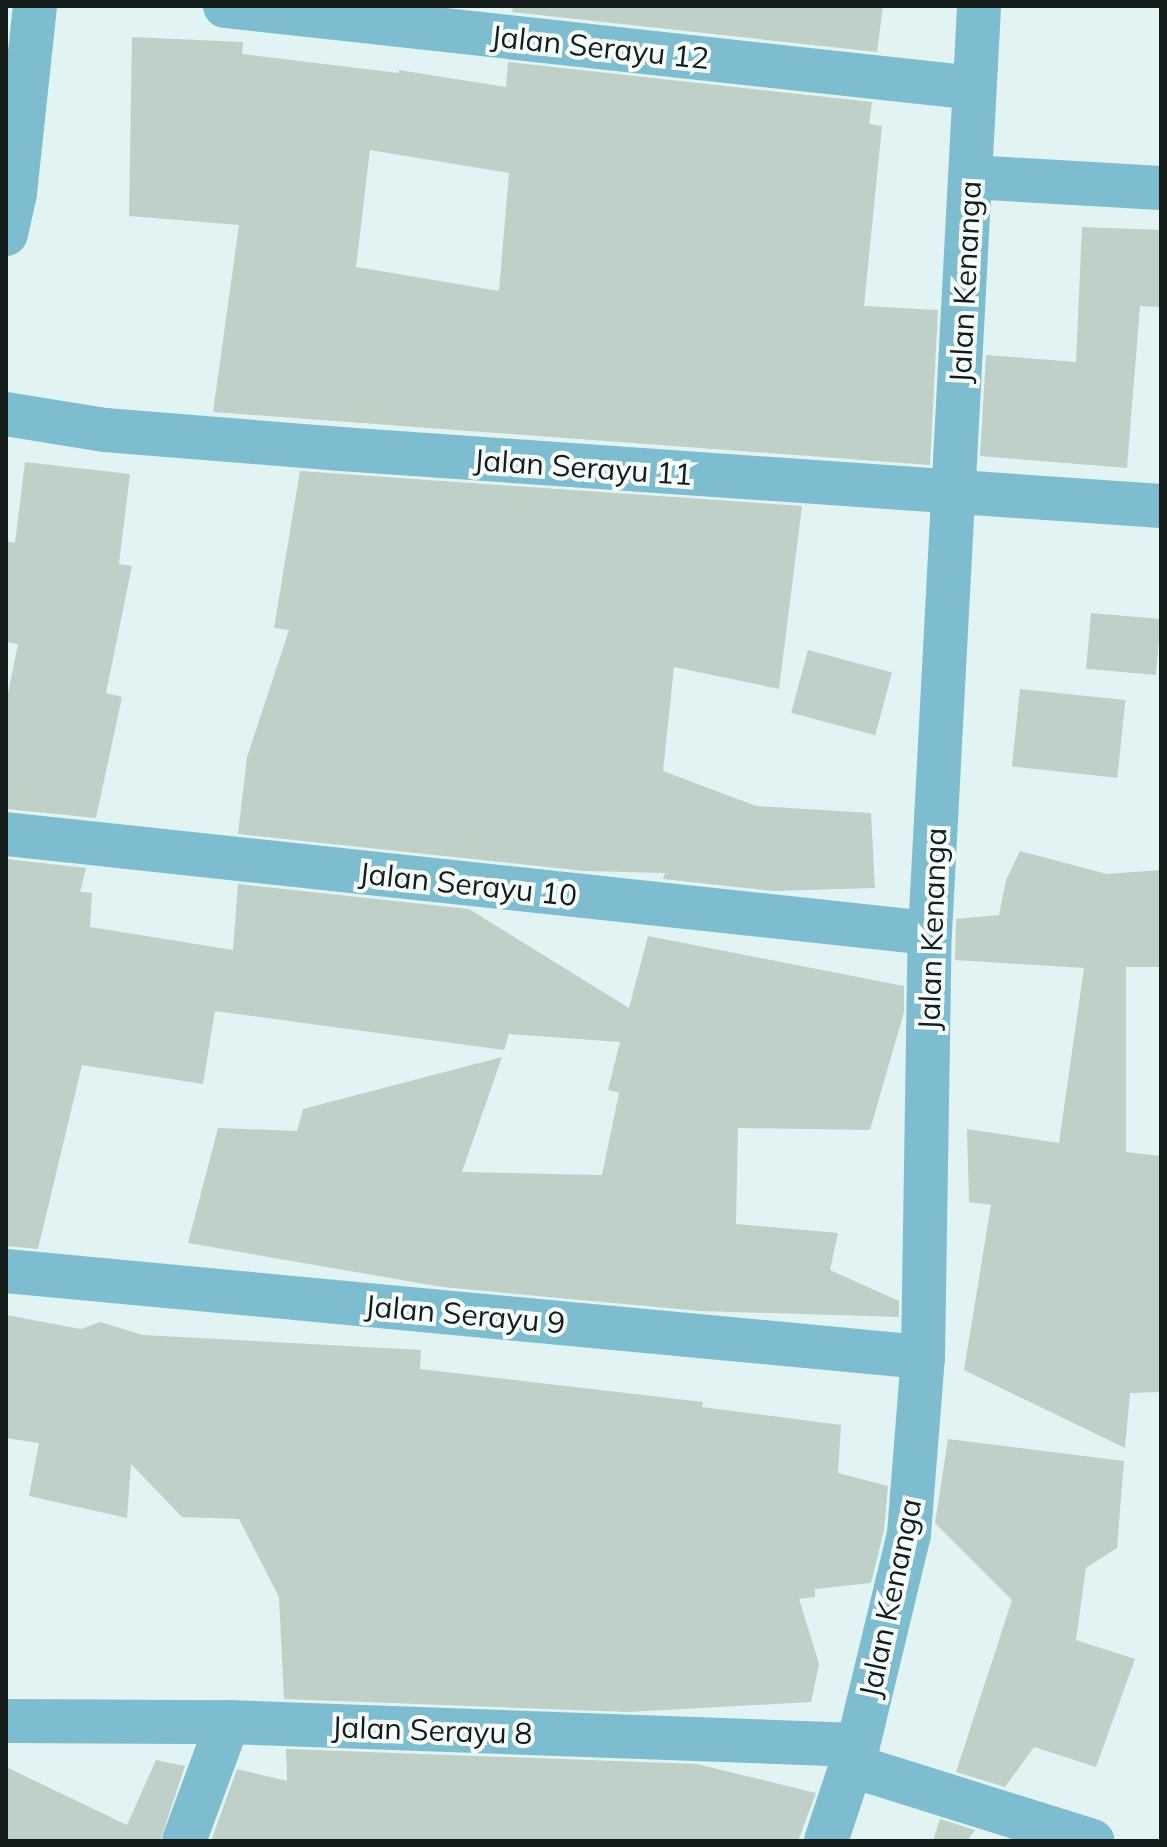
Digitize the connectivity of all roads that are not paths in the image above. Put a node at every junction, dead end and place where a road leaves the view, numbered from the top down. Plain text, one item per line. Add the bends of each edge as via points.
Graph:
1 (35, 6) edge
2 (225, 6) edge
3 (979, 6) edge
4 (974, 88) junction
5 (971, 177) junction
6 (1161, 188) edge
7 (6, 234) edge
8 (6, 414) edge
9 (954, 494) junction
10 (1161, 506) edge
11 (6, 834) edge
12 (930, 933) junction
13 (6, 1271) edge
14 (923, 1357) junction
15 (6, 1721) edge
16 (228, 1722) junction
17 (856, 1756) junction
18 (184, 1841) edge
19 (826, 1841) edge
20 (1093, 1841) edge

1 - 7 street
2 - 4 street, Jalan Serayu 12
3 - 4 street, Jalan Kenanga
4 - 5 street, Jalan Kenanga
5 - 6 street
5 - 9 street, Jalan Kenanga
8 - 9 street, Jalan Serayu 11 via 120,431
9 - 10 street, Jalan Serayu 11
9 - 12 street, Jalan Kenanga
11 - 12 street, Jalan Serayu 10
12 - 14 street, Jalan Kenanga
13 - 14 street, Jalan Serayu 9
14 - 17 street, Jalan Kenanga via 909,1534
15 - 16 street, Jalan Serayu 8
16 - 17 street, Jalan Serayu 8
16 - 18 street
17 - 19 street, Jalan Kenanga
17 - 20 street, Jalan Serayu 8

